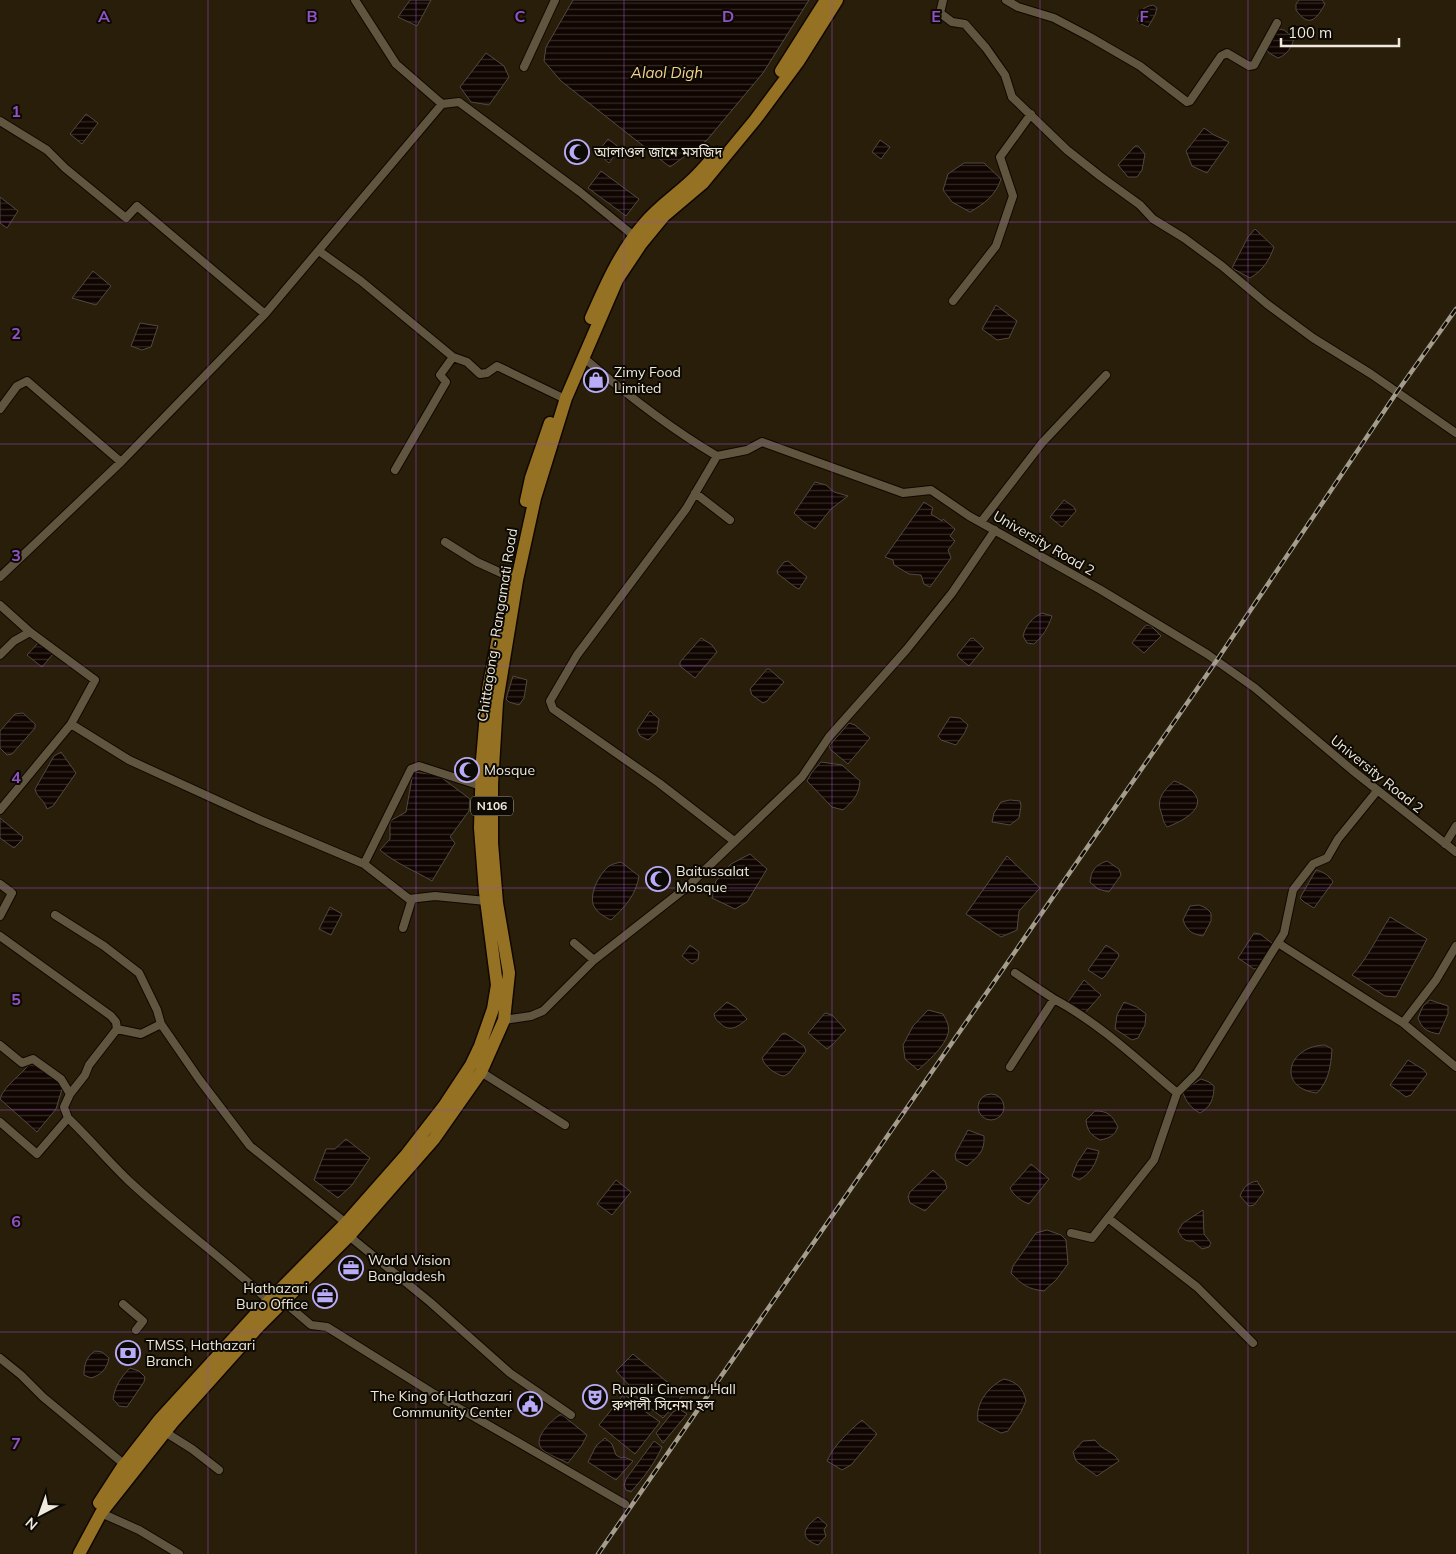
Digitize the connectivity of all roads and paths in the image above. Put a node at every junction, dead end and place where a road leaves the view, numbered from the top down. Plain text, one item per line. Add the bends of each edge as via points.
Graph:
1 (355, 0) edge
2 (554, 0) edge
3 (826, 0) edge
4 (837, 0) edge
5 (943, 0) edge
6 (1006, 0) edge
7 (1277, 23) dead end
8 (524, 68) dead end
9 (442, 104) junction
10 (1032, 114) junction
11 (0, 121) edge
12 (634, 236) junction
13 (319, 250) junction
14 (953, 301) dead end
15 (265, 314) junction
16 (453, 357) junction
17 (584, 358) junction
18 (1106, 375) dead end
19 (561, 397) junction
20 (0, 409) edge
21 (1456, 433) edge
22 (717, 456) junction
23 (121, 462) junction
24 (395, 470) dead end
25 (695, 493) junction
26 (730, 520) dead end
27 (981, 522) junction
28 (996, 530) junction
29 (445, 542) dead end
30 (0, 577) edge
31 (510, 577) junction
32 (0, 605) edge
33 (30, 632) junction
34 (0, 655) edge
35 (71, 724) junction
36 (481, 786) junction
37 (1377, 790) junction
38 (0, 810) edge
39 (1456, 826) edge
40 (734, 841) junction
41 (1445, 844) junction
42 (1456, 852) edge
43 (364, 864) junction
44 (0, 884) edge
45 (412, 899) junction
46 (486, 901) junction
47 (55, 915) dead end
48 (0, 916) edge
49 (403, 928) dead end
50 (0, 936) edge
51 (574, 943) dead end
52 (1278, 943) junction
53 (1456, 946) edge
54 (594, 960) junction
55 (1015, 973) dead end
56 (1054, 999) junction
57 (504, 1020) junction
58 (1403, 1023) junction
59 (161, 1024) junction
60 (117, 1029) junction
61 (0, 1045) edge
62 (1010, 1067) dead end
63 (1456, 1067) edge
64 (482, 1072) junction
65 (1177, 1093) junction
66 (70, 1094) junction
67 (68, 1118) junction
68 (0, 1122) edge
69 (565, 1126) dead end
70 (1108, 1218) junction
71 (346, 1223) junction
72 (1071, 1232) dead end
73 (350, 1236) junction
74 (270, 1301) junction
75 (284, 1302) junction
76 (123, 1304) dead end
77 (136, 1330) dead end
78 (1253, 1343) dead end
79 (0, 1358) edge
80 (571, 1415) dead end
81 (165, 1432) junction
82 (124, 1465) junction
83 (219, 1470) dead end
84 (625, 1504) dead end
85 (101, 1513) junction
86 (72, 1554) edge
87 (79, 1554) edge
88 (179, 1554) edge

1 - 9 street via 396,64
2 - 8 street
3 - 12 highway, Chittagong - Rangamati Road / N106 via 760,101 708,164 666,201
4 - 17 highway, Chittagong - Rangamati Road / N106 via 798,62 755,120 703,183 664,216 641,244 617,280
5 - 10 street via 940,14 952,22 965,24 1005,75 1012,97
6 - 7 street via 1054,18 1090,37 1140,66 1187,102 1221,56 1227,53 1249,66 1254,65
9 - 12 street via 459,102
9 - 13 street
10 - 14 street via 1000,157 1013,196 996,246
10 - 21 street via 1067,150 1140,205 1153,219 1222,266 1313,338
11 - 15 street via 47,150 126,218 137,206
12 - 19 highway, Chittagong - Rangamati Road / N106 via 608,279
13 - 15 street
13 - 16 street
15 - 23 street
16 - 19 street via 468,362 480,374 487,374 497,366
16 - 24 street via 440,375 446,382
17 - 22 street via 630,397
17 - 57 highway, Chittagong - Rangamati Road / N106 via 566,398 535,498 497,702 492,843 497,903 509,973
18 - 27 street via 1042,443
19 - 31 highway, Chittagong - Rangamati Road / N106 via 531,478
20 - 23 street via 18,386 27,382
22 - 25 street
22 - 27 street, University Road 2 via 747,450 762,442 904,493 931,490
23 - 30 street
25 - 26 street
25 - 40 street via 577,655 550,701 553,709 659,783
27 - 28 street, University Road 2
28 - 37 street, University Road 2 via 1217,660
28 - 40 street via 952,593 828,737 802,777
29 - 31 street
31 - 36 highway, Chittagong - Rangamati Road / N106 via 488,690
32 - 33 street
33 - 34 street via 14,641
33 - 35 street via 96,680
35 - 38 street
35 - 43 street via 129,760
36 - 43 street via 419,766 411,769
36 - 46 highway, Chittagong - Rangamati Road / N106 via 480,828
37 - 41 street, University Road 2
37 - 52 street via 1327,858 1313,864 1294,890 1284,933
39 - 41 street
40 - 54 street via 688,887
41 - 42 street, University Road 2
43 - 45 street
44 - 48 street via 12,893
45 - 46 street via 434,896
45 - 49 street
46 - 71 highway, Chittagong - Rangamati Road / N106 via 497,985 493,1009 480,1046 444,1106
47 - 59 street via 139,973
50 - 60 street via 111,1016
51 - 54 street
52 - 58 street
52 - 65 street via 1197,1073
53 - 58 street via 1436,980
54 - 57 street via 543,1010 531,1016
55 - 56 street
56 - 62 street
56 - 65 street via 1080,1014
57 - 64 highway, Chittagong - Rangamati Road / N106
58 - 63 street
59 - 60 street via 141,1034
59 - 71 street via 198,1079 250,1146
60 - 66 street
61 - 66 street via 22,1063 33,1059 61,1079
64 - 69 street
64 - 73 highway, Chittagong - Rangamati Road / N106 via 434,1139
65 - 70 street via 1154,1160
66 - 67 street via 64,1107
67 - 68 street via 37,1154
67 - 74 street via 129,1180
70 - 72 street via 1092,1238
70 - 78 street via 1197,1287
71 - 74 highway, Chittagong - Rangamati Road / N106
73 - 75 highway, Chittagong - Rangamati Road / N106
73 - 80 street via 510,1373
74 - 82 highway, Chittagong - Rangamati Road / N106 via 160,1419
75 - 81 highway, Chittagong - Rangamati Road / N106
75 - 84 street via 311,1325 327,1327 431,1392
76 - 77 street via 143,1321
79 - 82 street
81 - 83 street
81 - 85 highway, Chittagong - Rangamati Road / N106
82 - 86 highway, Chittagong - Rangamati Road / N106 via 99,1502
85 - 87 highway, Chittagong - Rangamati Road / N106
85 - 88 street

